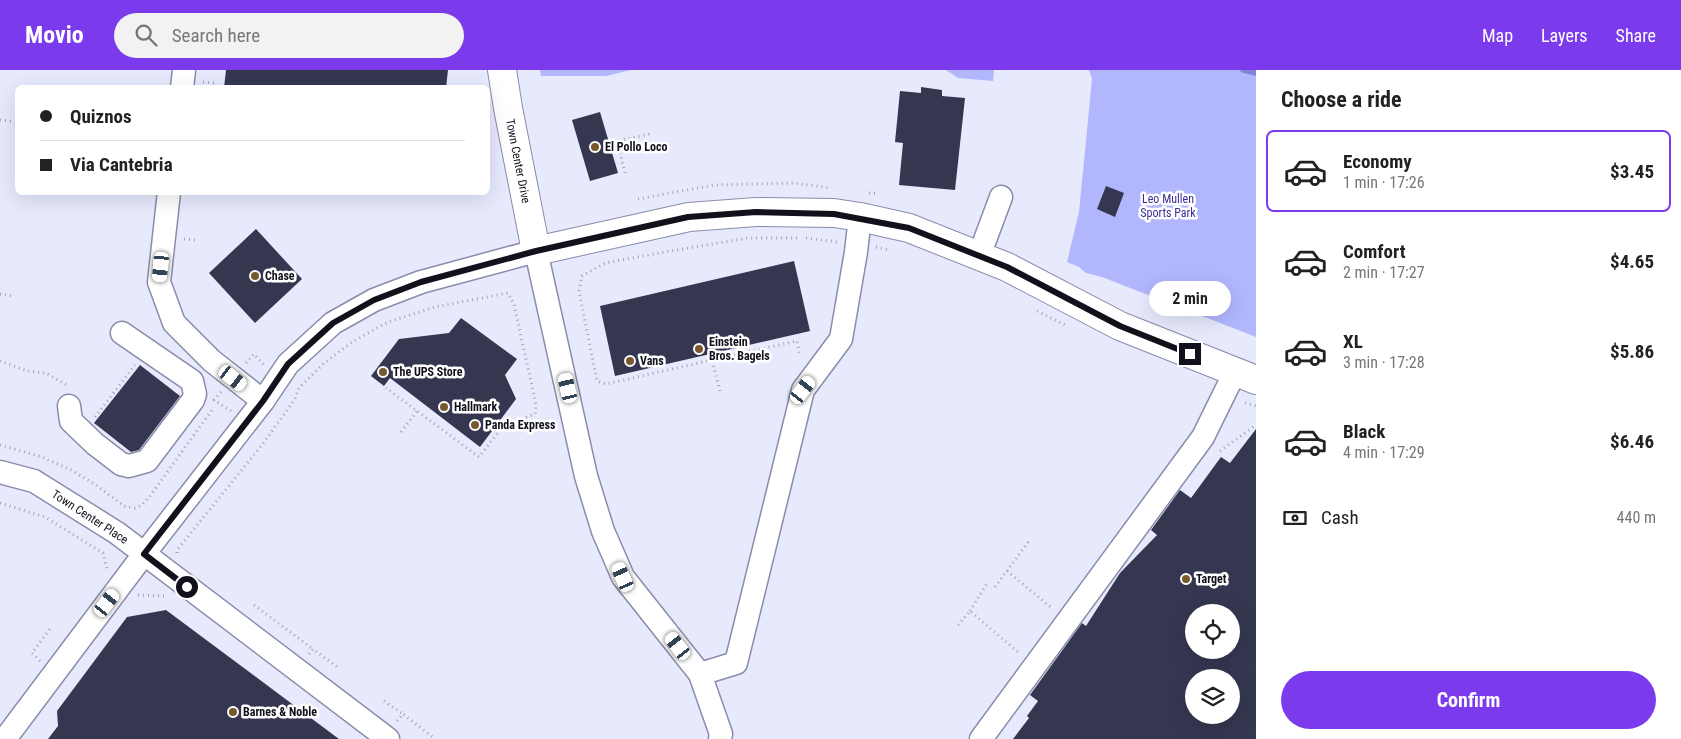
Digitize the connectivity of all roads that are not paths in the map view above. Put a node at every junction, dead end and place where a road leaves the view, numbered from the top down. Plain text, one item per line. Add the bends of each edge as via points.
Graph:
1 (184, 70) edge
2 (502, 70) edge
3 (182, 85) edge
4 (169, 195) edge
5 (1001, 197) dead end
6 (860, 217) junction
7 (536, 251) junction
8 (979, 256) junction
9 (122, 333) dead end
10 (1238, 382) edge
11 (263, 401) junction
12 (69, 406) dead end
13 (0, 472) edge
14 (144, 554) junction
15 (700, 674) junction
16 (6, 739) edge
17 (388, 739) edge
18 (720, 739) edge
19 (981, 739) edge

1 - 3 street
2 - 7 main road, Town Center Drive
4 - 11 street via 159,282 174,323 212,361
5 - 8 street
6 - 7 main road via 756,212 688,217
6 - 8 main road via 909,228
6 - 15 street via 840,339 803,390 736,662
7 - 11 street via 421,282 374,300 333,323 288,364
7 - 15 street via 586,476 603,531 623,577
8 - 10 main road
9 - 12 street via 192,381 196,394 193,400 147,461 129,466 121,464 95,444 71,421
10 - 19 street
11 - 14 street
13 - 14 street, Town Center Place via 34,480
14 - 16 street
14 - 17 street, Town Center Place
15 - 18 street

